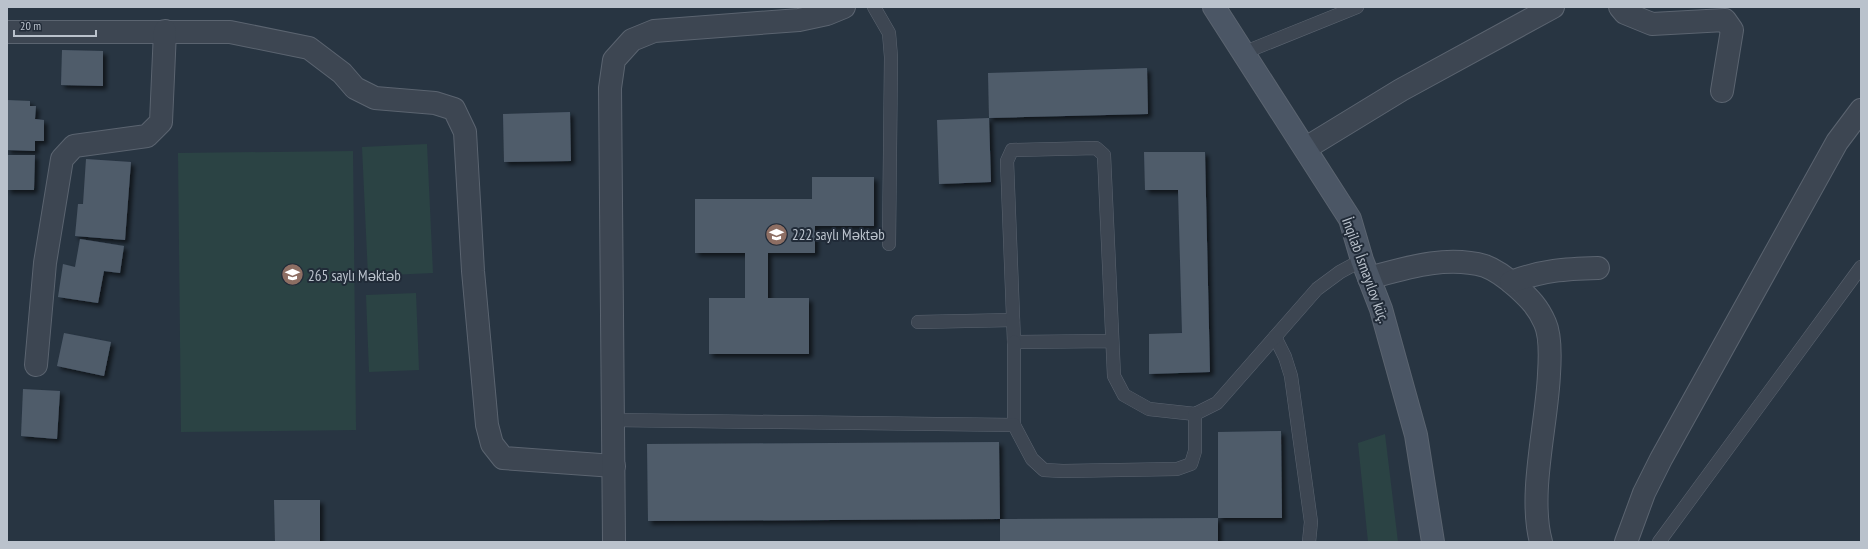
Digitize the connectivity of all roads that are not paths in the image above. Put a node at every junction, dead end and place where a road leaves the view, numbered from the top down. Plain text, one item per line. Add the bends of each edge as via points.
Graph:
1 (844, 7) edge
2 (874, 7) edge
3 (1214, 7) edge
4 (1357, 7) edge
5 (1553, 7) edge
6 (1620, 7) edge
7 (165, 31) junction
8 (7, 32) edge
9 (1243, 52) junction
10 (1722, 91) dead end
11 (1861, 110) edge
12 (1306, 148) junction
13 (889, 244) dead end
14 (1861, 267) edge
15 (1598, 268) dead end
16 (1365, 269) junction
17 (1511, 282) junction
18 (1013, 320) junction
19 (918, 322) dead end
20 (1274, 336) junction
21 (1112, 341) junction
22 (1014, 342) junction
23 (36, 365) dead end
24 (1195, 414) junction
25 (613, 420) junction
26 (1014, 425) junction
27 (614, 466) junction
28 (614, 542) edge
29 (1309, 542) edge
30 (1433, 542) edge
31 (1541, 542) edge
32 (1626, 542) edge
33 (1659, 542) edge

1 - 25 street via 827,14 799,20 654,31 632,40 614,60 610,88
2 - 13 lane via 889,34 891,57
3 - 9 main road, İnqilab İsmayılov küç.
4 - 9 lane
5 - 12 street via 1401,90
6 - 10 street via 1625,13 1652,24 1725,20 1732,30
7 - 8 street
7 - 23 street via 160,122 147,136 74,146 62,159 45,264
7 - 27 street via 230,32 309,48 342,72 354,88 375,98 435,103 454,109 465,132 473,271 487,425 492,444 503,458
9 - 12 main road, İnqilab İsmayılov küç.
11 - 32 street via 1837,142 1661,460 1644,494
12 - 16 main road, İnqilab İsmayılov küç. via 1350,219
14 - 33 lane
15 - 17 street via 1552,270
16 - 17 street via 1466,263 1486,267
16 - 20 lane via 1340,272 1316,289
16 - 30 main road, İnqilab İsmayılov küç. via 1381,309 1416,435
17 - 31 street via 1533,301 1543,318 1550,355 1536,496
18 - 19 lane
18 - 21 lane via 1007,161 1012,150 1096,148 1104,155
18 - 22 lane
20 - 24 lane via 1217,403
20 - 29 lane via 1291,376 1311,522
21 - 22 lane
21 - 24 lane via 1114,376 1124,396 1149,409
22 - 26 lane
24 - 26 lane via 1195,451 1191,464 1177,469 1044,470 1032,460
25 - 26 lane
25 - 27 street
27 - 28 street

